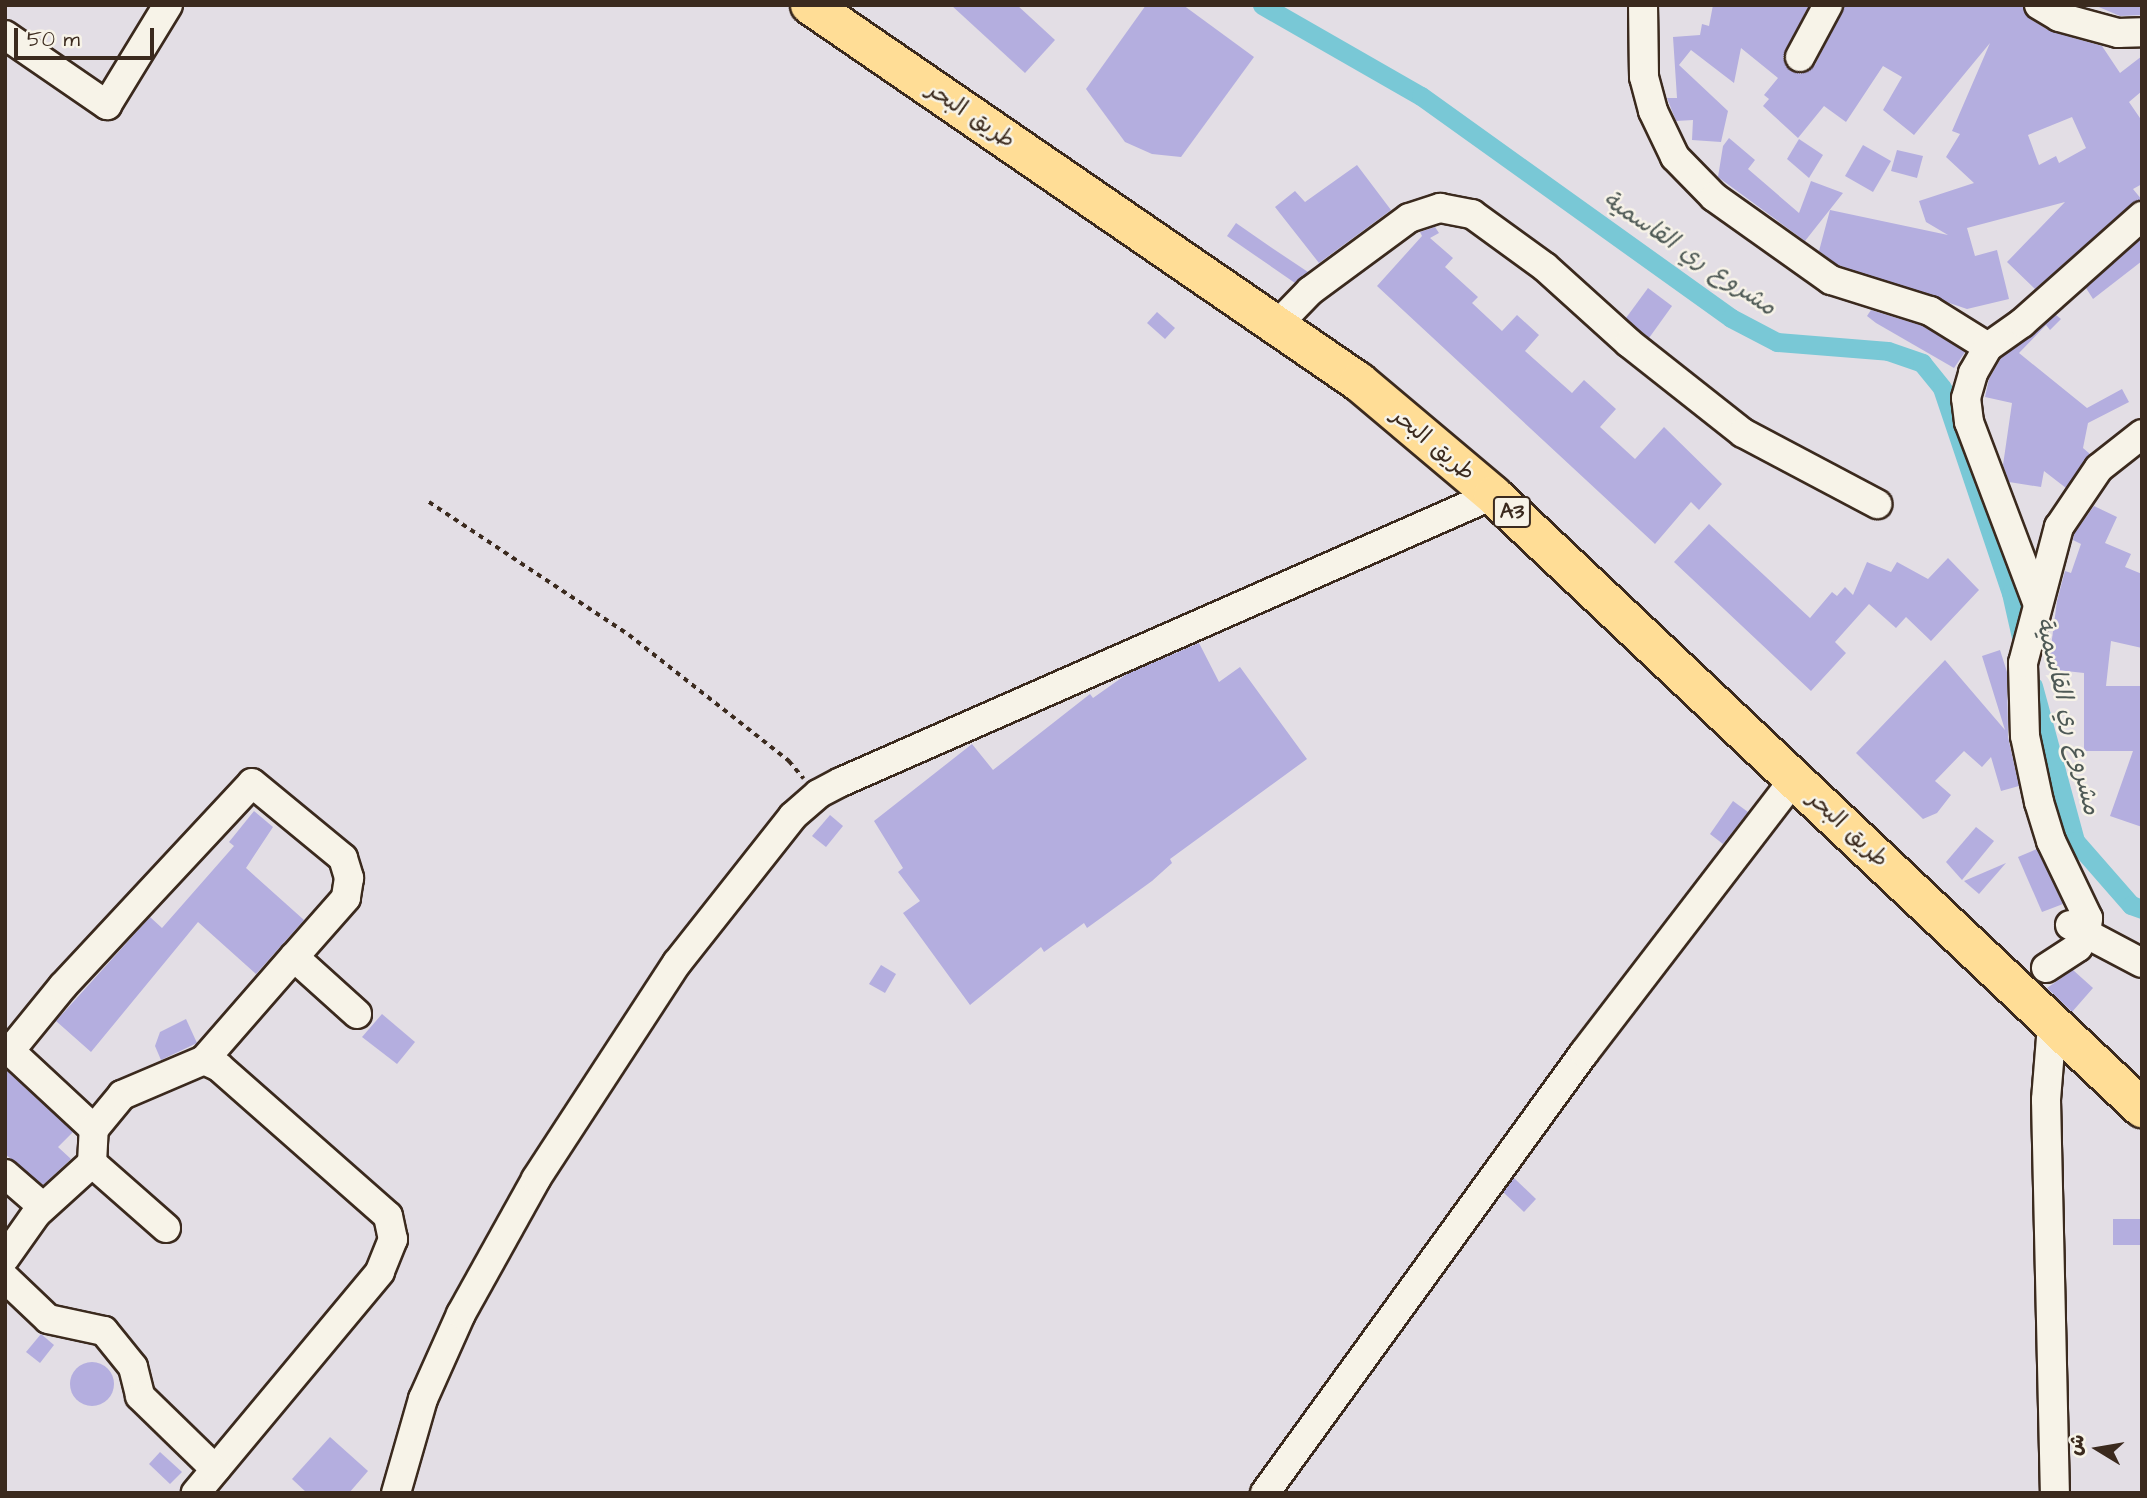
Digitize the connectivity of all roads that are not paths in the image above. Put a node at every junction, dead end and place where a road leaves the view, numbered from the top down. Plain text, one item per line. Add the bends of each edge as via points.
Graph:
1 (168, 5) edge
2 (810, 5) edge
3 (1643, 5) edge
4 (1828, 5) edge
5 (2039, 5) edge
6 (2142, 33) edge
7 (5, 35) edge
8 (1800, 57) dead end
9 (2142, 216) edge
10 (1278, 324) junction
11 (1988, 347) junction
12 (2142, 434) edge
13 (1493, 495) junction
14 (1877, 504) dead end
15 (2037, 602) junction
16 (1794, 779) junction
17 (2078, 930) junction
18 (294, 957) junction
19 (2139, 959) edge
20 (2034, 981) junction
21 (357, 1014) dead end
22 (2052, 1025) junction
23 (8, 1051) edge
24 (204, 1060) junction
25 (2142, 1108) edge
26 (94, 1129) junction
27 (92, 1163) junction
28 (5, 1174) edge
29 (43, 1207) junction
30 (166, 1228) dead end
31 (5, 1258) edge
32 (5, 1278) edge
33 (215, 1469) junction
34 (196, 1493) edge
35 (396, 1493) edge
36 (1265, 1493) edge
37 (2055, 1493) edge

1 - 7 street via 107,105
2 - 10 highway, طريق البحر / A3
3 - 11 street via 1644,77 1653,111 1675,157 1714,197 1831,280 1930,311
4 - 8 street
5 - 6 street via 2059,16 2106,29
9 - 11 street via 2022,323
10 - 13 highway, طريق البحر / A3 via 1359,382
10 - 14 street via 1310,291 1409,218 1440,208 1472,214 1545,267 1649,360 1743,433
11 - 15 street via 1966,398 1969,422
12 - 15 street via 2099,468 2077,497 2059,527
13 - 16 highway, طريق البحر / A3
13 - 35 street via 818,794 786,824 677,962 536,1179 455,1326 423,1399
15 - 17 street via 2027,651 2025,736 2051,841 2084,903
16 - 20 highway, طريق البحر / A3
16 - 36 street via 1584,1053
17 - 19 street
17 - 20 street via 2064,958
18 - 21 street
18 - 23 street via 346,898 349,878 343,858 252,783
18 - 24 street
20 - 22 highway, طريق البحر / A3
22 - 25 highway, طريق البحر / A3
22 - 37 street via 2046,1100
23 - 26 street
24 - 26 street via 122,1095
24 - 33 street via 219,1067 388,1216 393,1239 380,1272
26 - 27 street
27 - 29 street
27 - 30 street
28 - 29 street
29 - 31 street
32 - 33 street via 48,1319 104,1331 133,1367 140,1396
33 - 34 street

